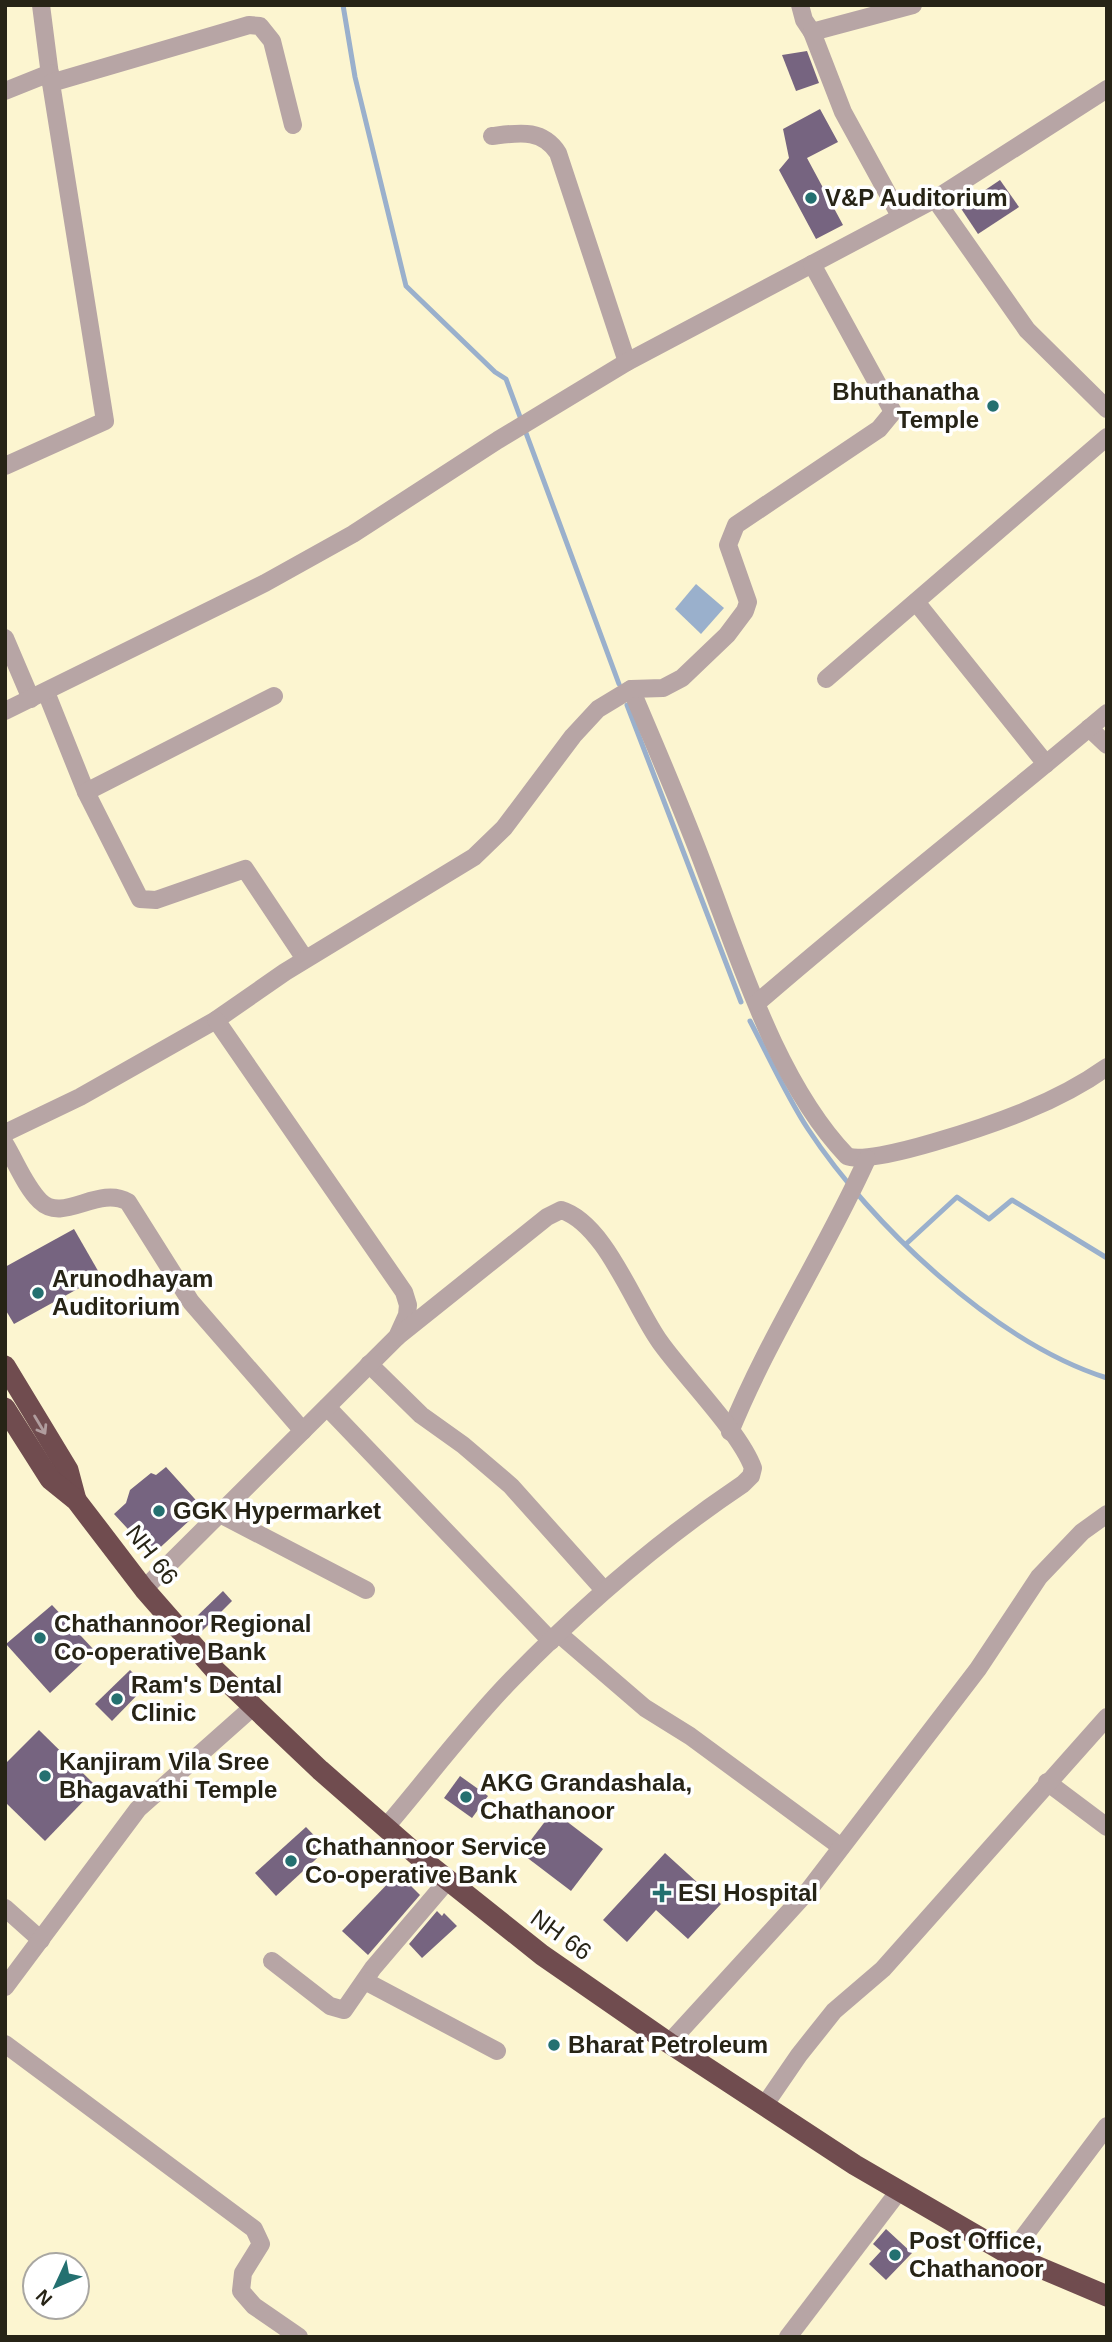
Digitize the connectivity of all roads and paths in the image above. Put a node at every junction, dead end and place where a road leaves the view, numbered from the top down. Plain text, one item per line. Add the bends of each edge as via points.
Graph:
1 (41, 5) edge
2 (800, 5) edge
3 (913, 5) edge
4 (812, 32) junction
5 (50, 78) junction
6 (1107, 89) edge
7 (5, 91) edge
8 (293, 125) dead end
9 (492, 136) dead end
10 (934, 199) junction
11 (900, 216) junction
12 (812, 264) junction
13 (627, 362) junction
14 (1107, 409) edge
15 (1107, 437) edge
16 (5, 466) edge
17 (916, 602) junction
18 (5, 638) edge
19 (826, 679) dead end
20 (631, 689) junction
21 (39, 696) junction
22 (274, 696) dead end
23 (5, 711) edge
24 (1107, 713) edge
25 (1089, 727) junction
26 (1107, 745) edge
27 (1046, 764) junction
28 (86, 792) junction
29 (305, 959) junction
30 (757, 1003) junction
31 (216, 1020) junction
32 (1107, 1067) edge
33 (5, 1133) edge
34 (5, 1144) edge
35 (867, 1159) junction
36 (397, 1337) junction
37 (369, 1364) junction
38 (5, 1366) edge
39 (327, 1407) junction
40 (5, 1408) edge
41 (303, 1431) junction
42 (730, 1432) junction
43 (76, 1500) junction
44 (218, 1513) junction
45 (1107, 1514) edge
46 (144, 1589) junction
47 (604, 1590) junction
48 (366, 1591) dead end
49 (555, 1638) junction
50 (253, 1707) junction
51 (1107, 1717) edge
52 (1047, 1782) junction
53 (1107, 1826) edge
54 (385, 1828) junction
55 (841, 1847) junction
56 (448, 1880) junction
57 (5, 1909) edge
58 (41, 1940) junction
59 (272, 1962) dead end
60 (365, 1981) junction
61 (5, 1987) edge
62 (669, 2043) junction
63 (5, 2044) edge
64 (497, 2051) dead end
65 (764, 2106) junction
66 (1107, 2126) edge
67 (899, 2191) junction
68 (1010, 2255) junction
69 (1107, 2296) edge
70 (299, 2337) edge
71 (788, 2337) edge

1 - 5 street
2 - 4 street
3 - 4 street
4 - 11 street via 843,112
5 - 7 street
5 - 8 street via 249,25 260,26 272,41
5 - 16 street via 105,421
6 - 10 street
9 - 13 street via 540,135 558,153
10 - 11 street
10 - 14 street via 1027,330
11 - 12 street
12 - 13 street
12 - 20 street via 893,412 878,429 736,525 728,545 745,593 745,611 682,678 663,688
13 - 21 street via 353,534
15 - 17 street
17 - 19 street
17 - 27 street
18 - 21 street
20 - 29 street via 597,709 499,834 474,857
20 - 30 street
21 - 23 street
21 - 28 street
22 - 28 street
24 - 25 street
25 - 26 street
25 - 27 street
27 - 30 street
28 - 29 street via 140,899 156,900 245,869
29 - 31 street
30 - 35 street via 775,1047 817,1117 848,1156
31 - 33 street via 80,1097
31 - 36 street via 404,1292 407,1315
32 - 35 street via 1026,1111
34 - 41 street via 33,1193 48,1207 65,1208 108,1195 128,1202 191,1302
35 - 42 street via 793,1307 751,1378
36 - 37 street
36 - 42 street via 547,1217 561,1210 572,1213 602,1246 659,1340
37 - 39 street
37 - 47 street via 421,1415 511,1486
38 -> 43 highway, NH 66 via 68,1470
39 - 41 street
39 - 49 street
40 - 43 highway, NH 66 via 50,1479
41 - 44 street
42 - 47 street via 749,1458 751,1476 676,1528
43 - 46 highway, NH 66
44 - 46 street
44 - 48 street
45 - 55 street via 1082,1532 1039,1577 978,1669
46 - 50 highway, NH 66
47 - 49 street
49 - 54 street via 511,1680
49 - 55 street
50 - 54 highway, NH 66
50 - 58 street via 148,1797
51 - 52 street
52 - 53 street
52 - 65 street via 883,1969 834,2011
54 - 56 highway, NH 66
55 - 62 street via 808,1891
56 - 60 street
56 - 62 highway, NH 66 via 542,1955
57 - 58 street
58 - 61 street
59 - 60 street via 338,2011 344,2010
60 - 64 street
62 - 65 highway, NH 66
63 - 70 street via 254,2229 261,2244 243,2273 240,2289 247,2300
65 - 67 highway, NH 66
66 - 68 street
67 - 68 highway, NH 66
67 - 71 street
68 - 69 highway, NH 66

